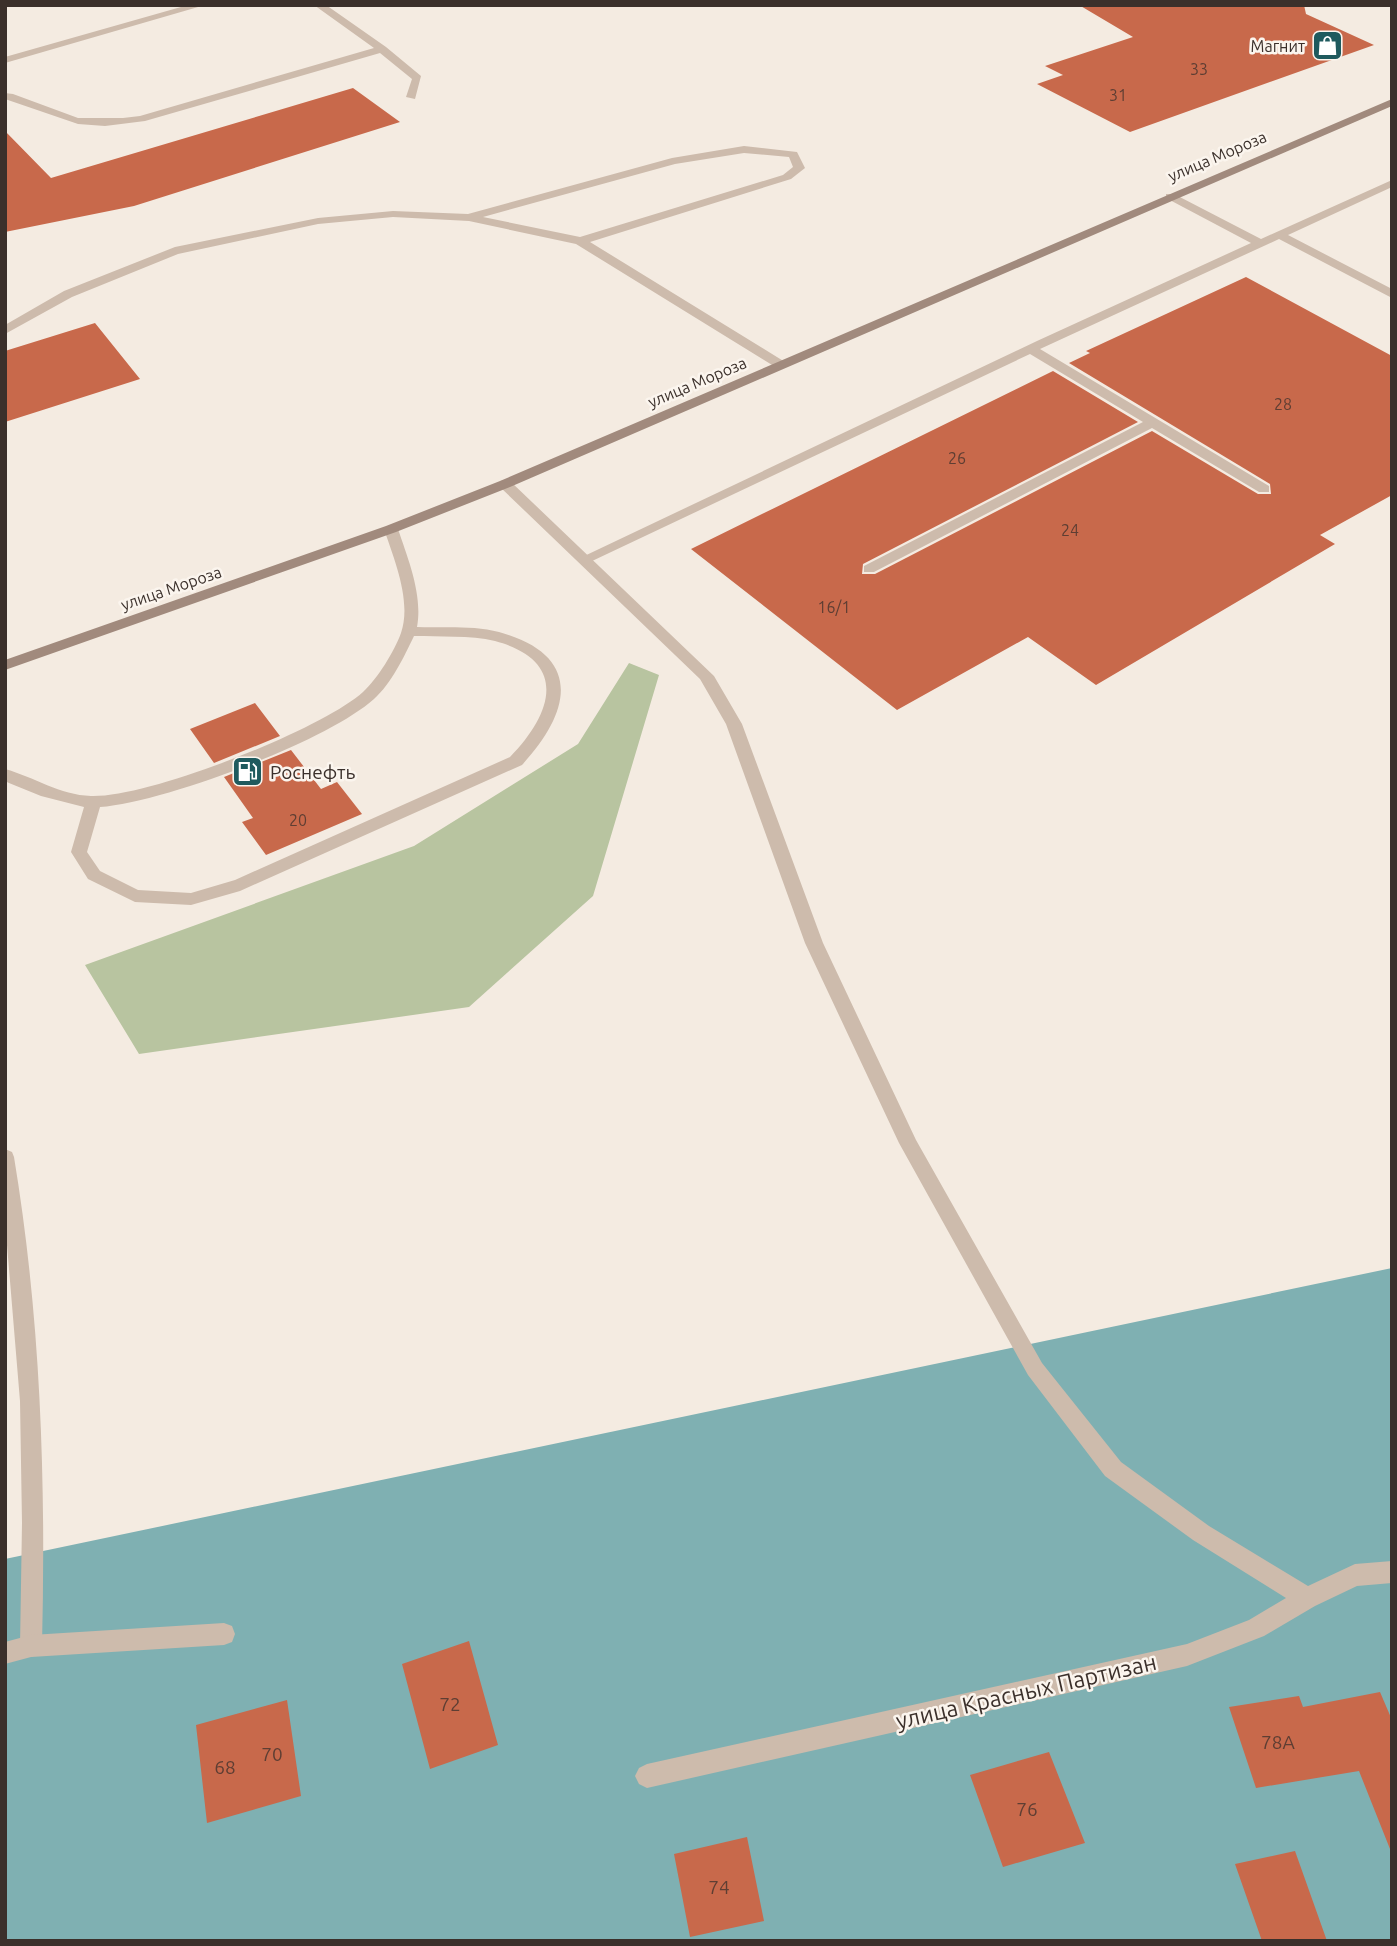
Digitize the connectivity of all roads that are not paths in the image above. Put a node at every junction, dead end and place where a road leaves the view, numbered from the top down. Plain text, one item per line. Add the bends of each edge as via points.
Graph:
1 (200, 5) edge
2 (319, 5) edge
3 (382, 49) junction
4 (5, 60) edge
5 (5, 96) edge
6 (411, 97) dead end
7 (1392, 102) edge
8 (1392, 183) edge
9 (1170, 196) junction
10 (469, 218) junction
11 (1279, 235) junction
12 (580, 241) junction
13 (1260, 243) junction
14 (1392, 294) edge
15 (5, 330) edge
16 (1031, 349) junction
17 (781, 365) junction
18 (1153, 422) junction
19 (505, 484) junction
20 (1264, 489) dead end
21 (391, 529) junction
22 (585, 559) junction
23 (869, 569) dead end
24 (409, 631) junction
25 (5, 665) edge
26 (5, 774) edge
27 (93, 803) junction
28 (5, 1157) edge
29 (1392, 1572) edge
30 (1307, 1598) junction
31 (224, 1634) dead end
32 (31, 1646) junction
33 (5, 1653) edge
34 (647, 1776) dead end

1 - 4 street
2 - 3 street
3 - 5 street via 141,119 101,125 68,119
3 - 6 street via 417,78
7 - 9 main road, улица Мороза
8 - 11 street
9 - 13 street
9 - 17 main road, улица Мороза
10 - 12 street
10 - 12 street via 677,160 737,148 793,154 799,168 788,177
10 - 15 street via 393,214 318,221 175,251 68,294
11 - 13 street
11 - 14 street
12 - 17 street
13 - 16 street
16 - 18 street
16 - 22 street
17 - 19 main road, улица Мороза
18 - 20 street
18 - 23 street
19 - 21 main road, улица Мороза
19 - 22 street
21 - 24 street via 407,575
21 - 25 main road, улица Мороза
22 - 30 street via 706,676 734,724 820,956 908,1143 1035,1369 1113,1469 1200,1533
24 - 27 street via 369,696 314,730 168,788
24 - 27 street via 495,636 526,648 552,671 556,693 535,741 516,761 240,884 191,899 135,896 94,875 79,852
26 - 27 street via 27,785
28 - 32 street via 31,1366 35,1512
29 - 30 street, улица Красных Партизан via 1355,1575
30 - 34 street, улица Красных Партизан via 1256,1628 1188,1654
31 - 32 street
32 - 33 street

